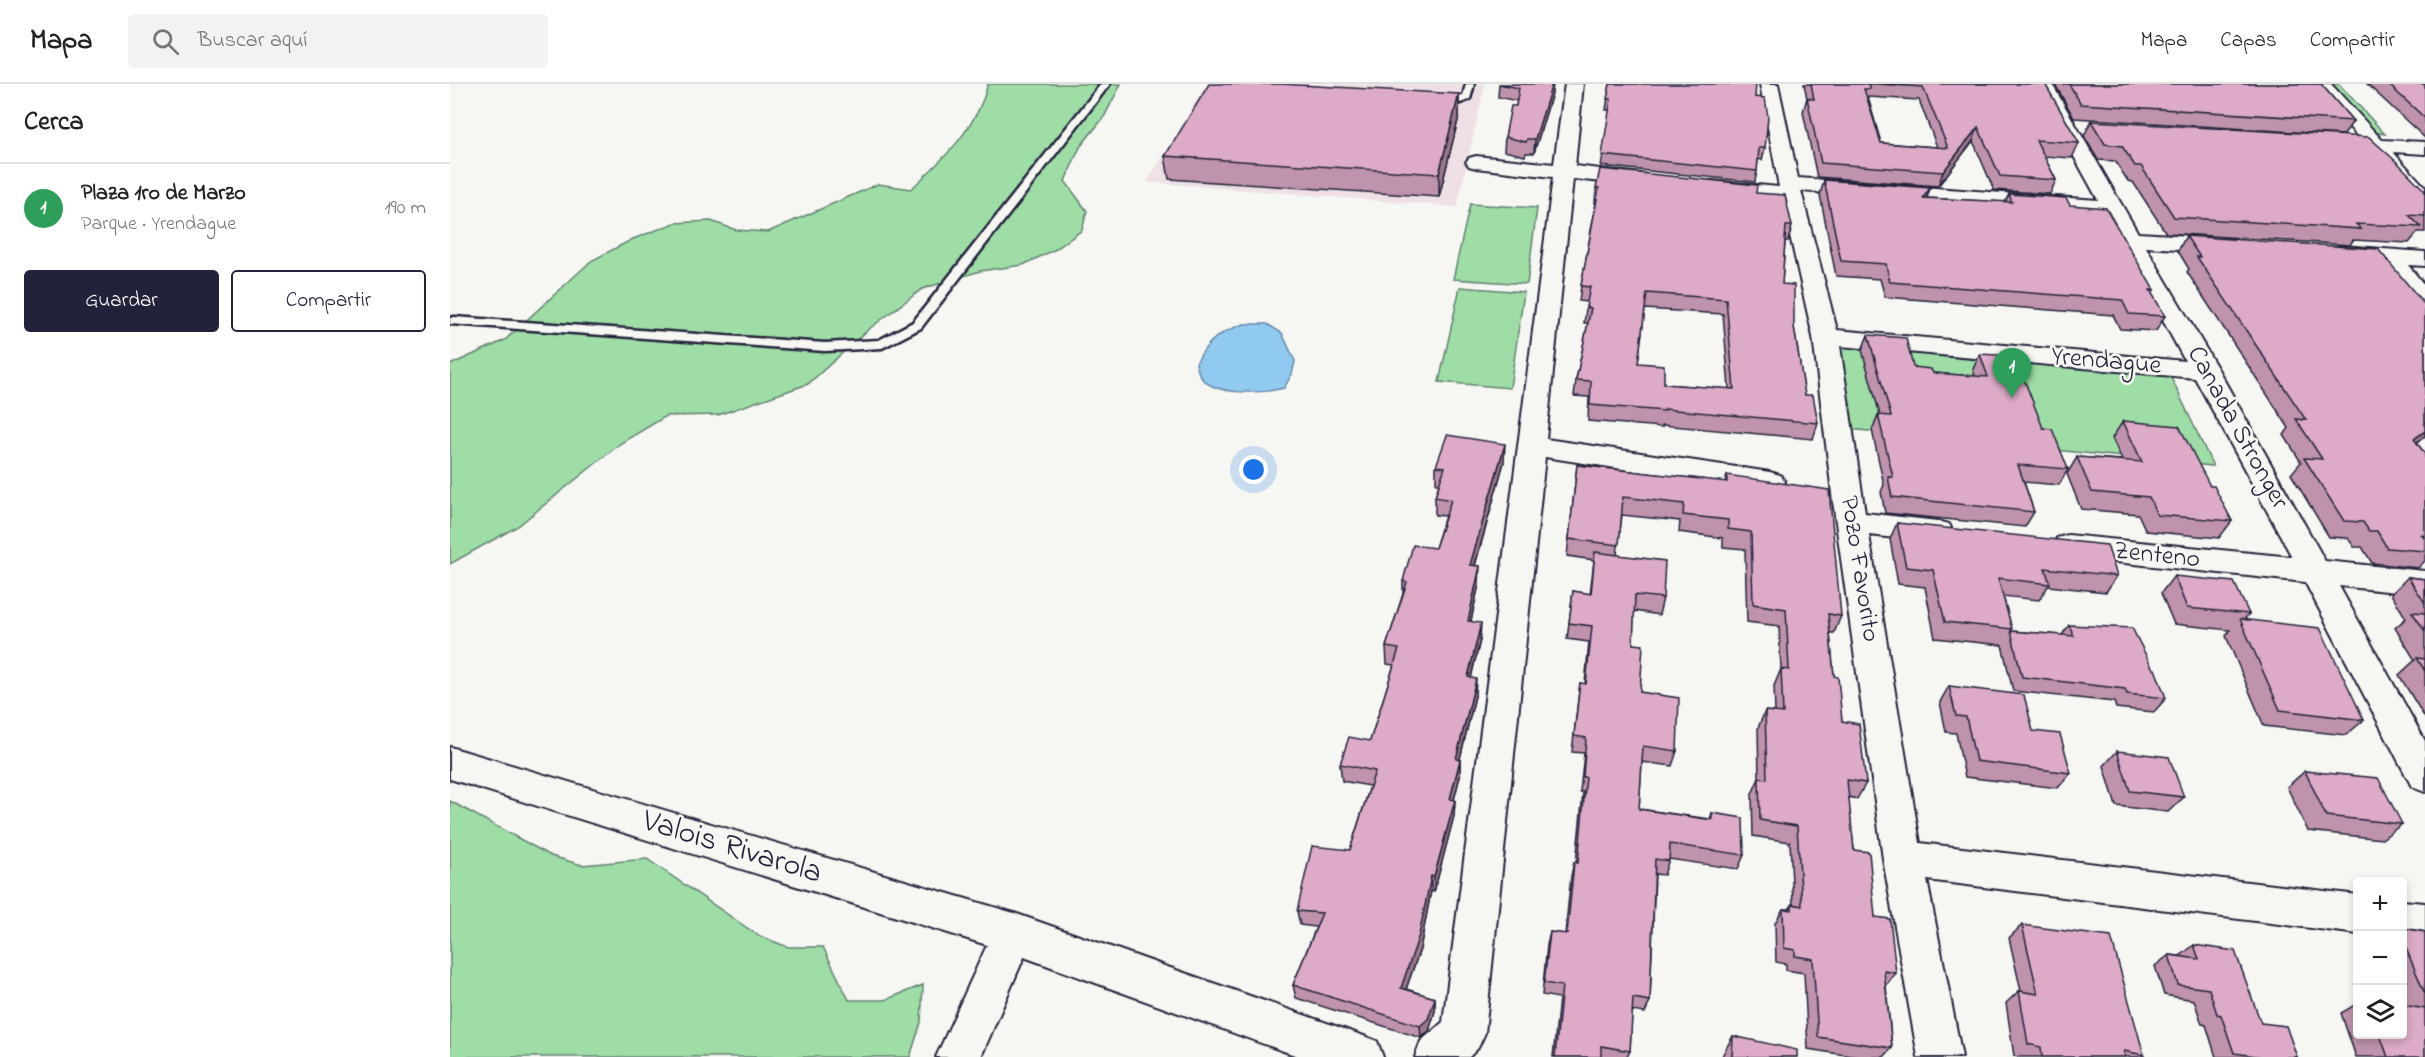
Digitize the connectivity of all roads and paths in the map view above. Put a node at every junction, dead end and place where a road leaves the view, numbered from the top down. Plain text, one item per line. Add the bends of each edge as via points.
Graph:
1 (1106, 84) edge
2 (1470, 84) edge
3 (1574, 84) edge
4 (1769, 84) edge
5 (2043, 84) edge
6 (2321, 84) edge
7 (1426, 101) edge
8 (2386, 123) dead end
9 (2317, 141) edge
10 (2376, 145) junction
11 (2417, 148) edge
12 (1476, 162) dead end
13 (2425, 164) edge
14 (1564, 172) junction
15 (1660, 181) edge
16 (1696, 185) edge
17 (1790, 189) junction
18 (2425, 200) edge
19 (2111, 208) junction
20 (2130, 239) junction
21 (2247, 247) edge
22 (2317, 252) edge
23 (2388, 256) junction
24 (2425, 259) edge
25 (2425, 301) edge
26 (454, 321) dead end
27 (1826, 337) junction
28 (2206, 371) junction
29 (1531, 446) junction
30 (1831, 499) junction
31 (1972, 536) edge
32 (2043, 544) edge
33 (2318, 573) junction
34 (2425, 583) edge
35 (450, 763) edge
36 (2425, 776) edge
37 (1903, 859) junction
38 (2353, 914) edge
39 (2407, 921) edge
40 (2425, 923) edge
41 (1014, 933) junction
42 (958, 1057) edge
43 (1361, 1057) edge
44 (1437, 1057) edge
45 (1940, 1057) edge

1 - 26 lane via 917,325 882,344 825,347
2 - 7 lane via 1467,97 1460,101
3 - 14 street
4 - 17 street, Pozo Favorito
5 - 19 street, Canada Stronger via 2078,127
6 - 10 street
8 - 11 street
9 - 10 street
10 - 11 street
10 - 18 street
11 - 13 street
12 - 14 street
14 - 15 street
14 - 29 street
16 - 17 street
17 - 19 street
17 - 27 street, Pozo Favorito
19 - 20 street, Canada Stronger
20 - 21 street
20 - 28 street, Canada Stronger
22 - 23 street
23 - 24 street
23 - 25 street
27 - 28 street, Yrendague
27 - 30 street, Pozo Favorito
28 - 33 street, Canada Stronger
29 - 30 street
29 - 44 street via 1463,1033
30 - 31 street
30 - 37 street, Pozo Favorito
32 - 33 street, Zenteno
33 - 34 street, Zenteno
33 - 36 street, Canada Stronger
35 - 41 street, Valois Rivarola
37 - 38 street
37 - 45 street, Pozo Favorito
39 - 40 street
41 - 42 street
41 - 43 street, Valois Rivarola

